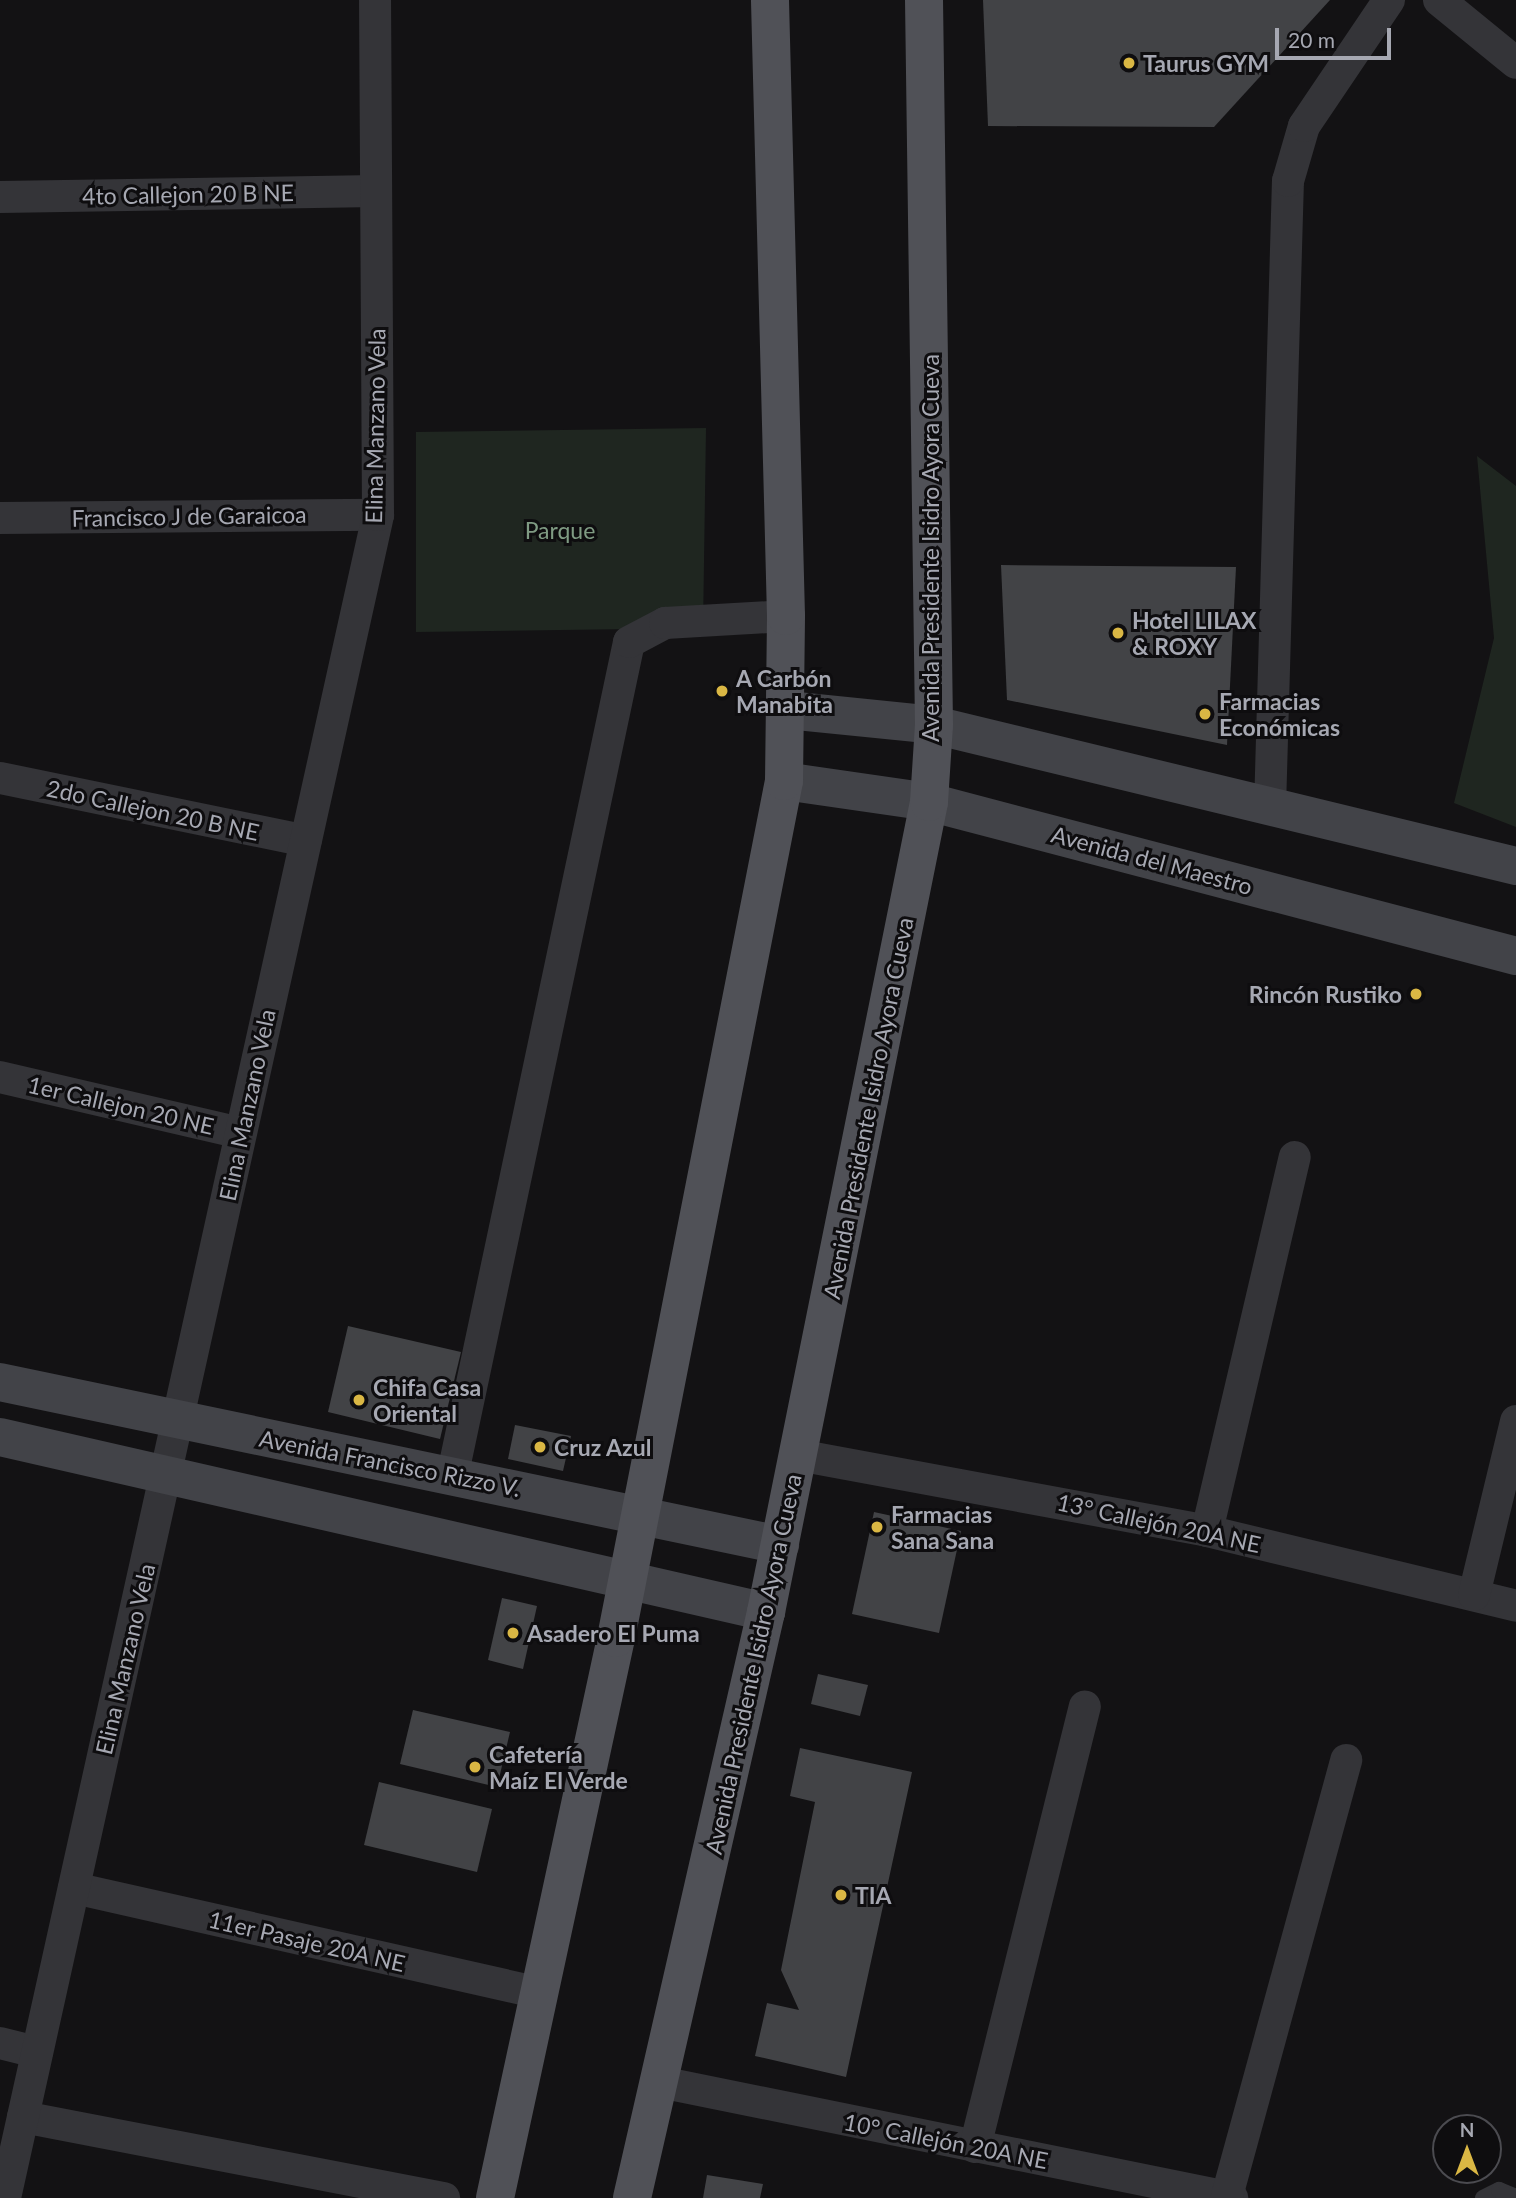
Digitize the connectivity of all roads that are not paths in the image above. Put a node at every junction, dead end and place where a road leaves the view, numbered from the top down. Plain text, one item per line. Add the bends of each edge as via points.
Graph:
1 (375, 0) edge
2 (771, 0) edge
3 (924, 0) edge
4 (1389, 0) edge
5 (1439, 0) edge
6 (1516, 63) edge
7 (376, 191) junction
8 (0, 197) edge
9 (378, 515) junction
10 (0, 518) edge
11 (786, 616) junction
12 (787, 710) junction
13 (934, 725) junction
14 (0, 778) edge
15 (784, 781) junction
16 (929, 802) junction
17 (1270, 807) junction
18 (306, 841) junction
19 (1516, 866) edge
20 (1516, 956) edge
21 (0, 1077) edge
22 (241, 1133) junction
23 (1295, 1157) dead end
24 (0, 1382) edge
25 (1516, 1421) edge
26 (178, 1422) junction
27 (0, 1437) edge
28 (799, 1455) junction
29 (453, 1473) junction
30 (166, 1474) junction
31 (641, 1517) junction
32 (1207, 1531) junction
33 (780, 1545) junction
34 (628, 1580) junction
35 (1474, 1595) junction
36 (1516, 1606) edge
37 (766, 1612) junction
38 (1085, 1707) dead end
39 (1346, 1760) dead end
40 (74, 1888) junction
41 (541, 1993) junction
42 (0, 2043) edge
43 (37, 2052) junction
44 (660, 2082) junction
45 (23, 2117) junction
46 (975, 2147) junction
47 (1229, 2197) edge
48 (1516, 2197) edge
49 (5, 2198) edge
50 (444, 2198) edge
51 (495, 2198) edge
52 (632, 2198) edge
53 (1483, 2198) edge

1 - 7 street, Elina Manzano Vela
2 - 11 main road
3 - 13 main road, Avenida Presidente Isidro Ayora Cueva
4 - 17 street via 1304,126 1288,181
5 - 6 street
7 - 8 street, 4to Callejon 20 B NE
7 - 9 street, Elina Manzano Vela
9 - 10 street, Francisco J de Garaicoa
9 - 18 street, Elina Manzano Vela
11 - 12 main road
11 - 29 street via 665,623 629,642
12 - 13 main road
12 - 15 main road
13 - 16 main road, Avenida Presidente Isidro Ayora Cueva
13 - 17 main road
14 - 18 street, 2do Callejon 20 B NE
15 - 16 main road, Avenida del Maestro
15 - 31 main road
16 - 20 main road, Avenida del Maestro
16 - 28 main road, Avenida Presidente Isidro Ayora Cueva
17 - 19 main road
18 - 22 street, Elina Manzano Vela
21 - 22 street, 1er Callejon 20 NE
22 - 26 street, Elina Manzano Vela
23 - 32 street
24 - 26 main road, Avenida Francisco Rizzo V.
25 - 35 street
26 - 29 main road, Avenida Francisco Rizzo V.
26 - 30 street, Elina Manzano Vela
27 - 30 main road
28 - 32 street, 13° Callejón 20A NE
28 - 33 main road, Avenida Presidente Isidro Ayora Cueva
29 - 31 main road, Avenida Francisco Rizzo V.
30 - 34 main road
30 - 40 street, Elina Manzano Vela
31 - 33 main road, Avenida Francisco Rizzo V.
31 - 34 main road
32 - 35 street, 13° Callejón 20A NE
33 - 37 main road, Avenida Presidente Isidro Ayora Cueva
34 - 37 main road
34 - 41 main road
35 - 36 street, 13° Callejón 20A NE
37 - 44 main road, Avenida Presidente Isidro Ayora Cueva
38 - 46 street
39 - 47 street
40 - 41 street, 11er Pasaje 20A NE
40 - 43 street, Elina Manzano Vela
41 - 51 main road
42 - 43 street
43 - 45 street, Elina Manzano Vela
44 - 46 street, 10° Callejón 20A NE
44 - 52 main road, Avenida Presidente Isidro Ayora Cueva
45 - 49 street, Elina Manzano Vela
45 - 50 street
46 - 47 street, 10° Callejón 20A NE
48 - 53 lane via 1499,2190

